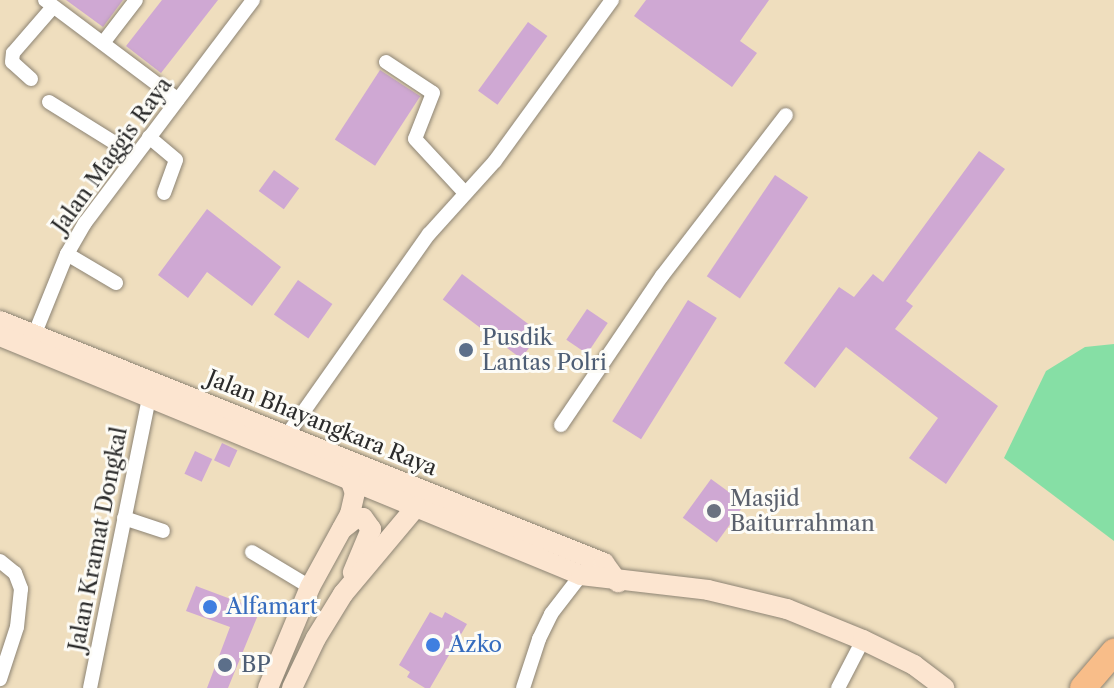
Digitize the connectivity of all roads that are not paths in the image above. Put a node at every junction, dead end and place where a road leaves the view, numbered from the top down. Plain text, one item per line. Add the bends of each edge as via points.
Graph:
1 (136, 0) edge
2 (253, 0) edge
3 (612, 0) edge
4 (49, 3) edge
5 (103, 43) junction
6 (386, 62) dead end
7 (31, 79) dead end
8 (178, 100) junction
9 (49, 102) dead end
10 (786, 115) dead end
11 (149, 137) junction
12 (134, 155) junction
13 (164, 193) dead end
14 (465, 193) junction
15 (67, 254) junction
16 (116, 283) dead end
17 (0, 321) edge
18 (0, 336) edge
19 (32, 342) junction
20 (113, 374) junction
21 (149, 398) junction
22 (561, 425) dead end
23 (287, 435) junction
24 (374, 470) junction
25 (350, 479) junction
26 (387, 495) junction
27 (416, 507) junction
28 (124, 518) junction
29 (342, 529) junction
30 (163, 531) dead end
31 (388, 541) junction
32 (252, 552) dead end
33 (0, 561) edge
34 (581, 575) junction
35 (618, 582) junction
36 (310, 587) junction
37 (343, 594) junction
38 (863, 640) junction
39 (1114, 652) edge
40 (2, 678) edge
41 (90, 688) edge
42 (268, 688) edge
43 (292, 688) edge
44 (523, 688) edge
45 (838, 688) edge
46 (944, 688) edge
47 (1083, 688) edge

1 - 5 street
2 - 8 street, Jalan Maggis Raya
3 - 14 street via 495,161
4 - 5 street
4 - 7 street via 13,53 12,62
5 - 8 street
6 - 14 street via 433,93 415,139
8 - 11 street, Jalan Maggis Raya
9 - 12 street
10 - 22 street via 662,276
11 - 12 street, Jalan Maggis Raya
11 - 13 street via 176,160
12 - 15 street, Jalan Maggis Raya
14 - 23 street via 429,234
15 - 16 street
15 - 19 street, Jalan Maggis Raya
17 - 19 main road, Jalan Bhayangkara Raya
18 - 19 main road, Jalan Bhayangkara Raya
19 - 20 main road, Jalan Bhayangkara Raya
20 - 21 main road, Jalan Bhayangkara Raya
20 - 23 main road, Jalan Bhayangkara Raya
21 - 25 main road, Jalan Bhayangkara Raya
21 - 28 street, Jalan Kramat Dongkal
23 - 24 main road, Jalan Bhayangkara Raya
24 - 26 main road
24 - 35 main road, Jalan Bhayangkara Raya via 604,563
25 - 26 main road, Jalan Bhayangkara Raya
25 - 29 main road via 355,493
26 - 27 main road, Jalan Bhayangkara Raya
26 - 31 main road via 392,515
27 - 31 main road
27 - 34 main road, Jalan Bhayangkara Raya
28 - 30 street
28 - 41 street, Jalan Kramat Dongkal
29 - 36 main road
29 - 37 main road via 356,518 363,518 371,529
31 - 37 main road
32 - 36 street
33 - 40 street via 15,573 21,589 17,627
34 - 35 main road, Jalan Bhayangkara Raya
34 - 44 street via 551,614
35 - 38 main road, Jalan Bhayangkara Raya via 708,590 787,609
36 - 42 main road
37 - 43 main road
38 - 45 street
38 - 46 main road, Jalan Bhayangkara Raya via 914,665
39 - 47 highway

